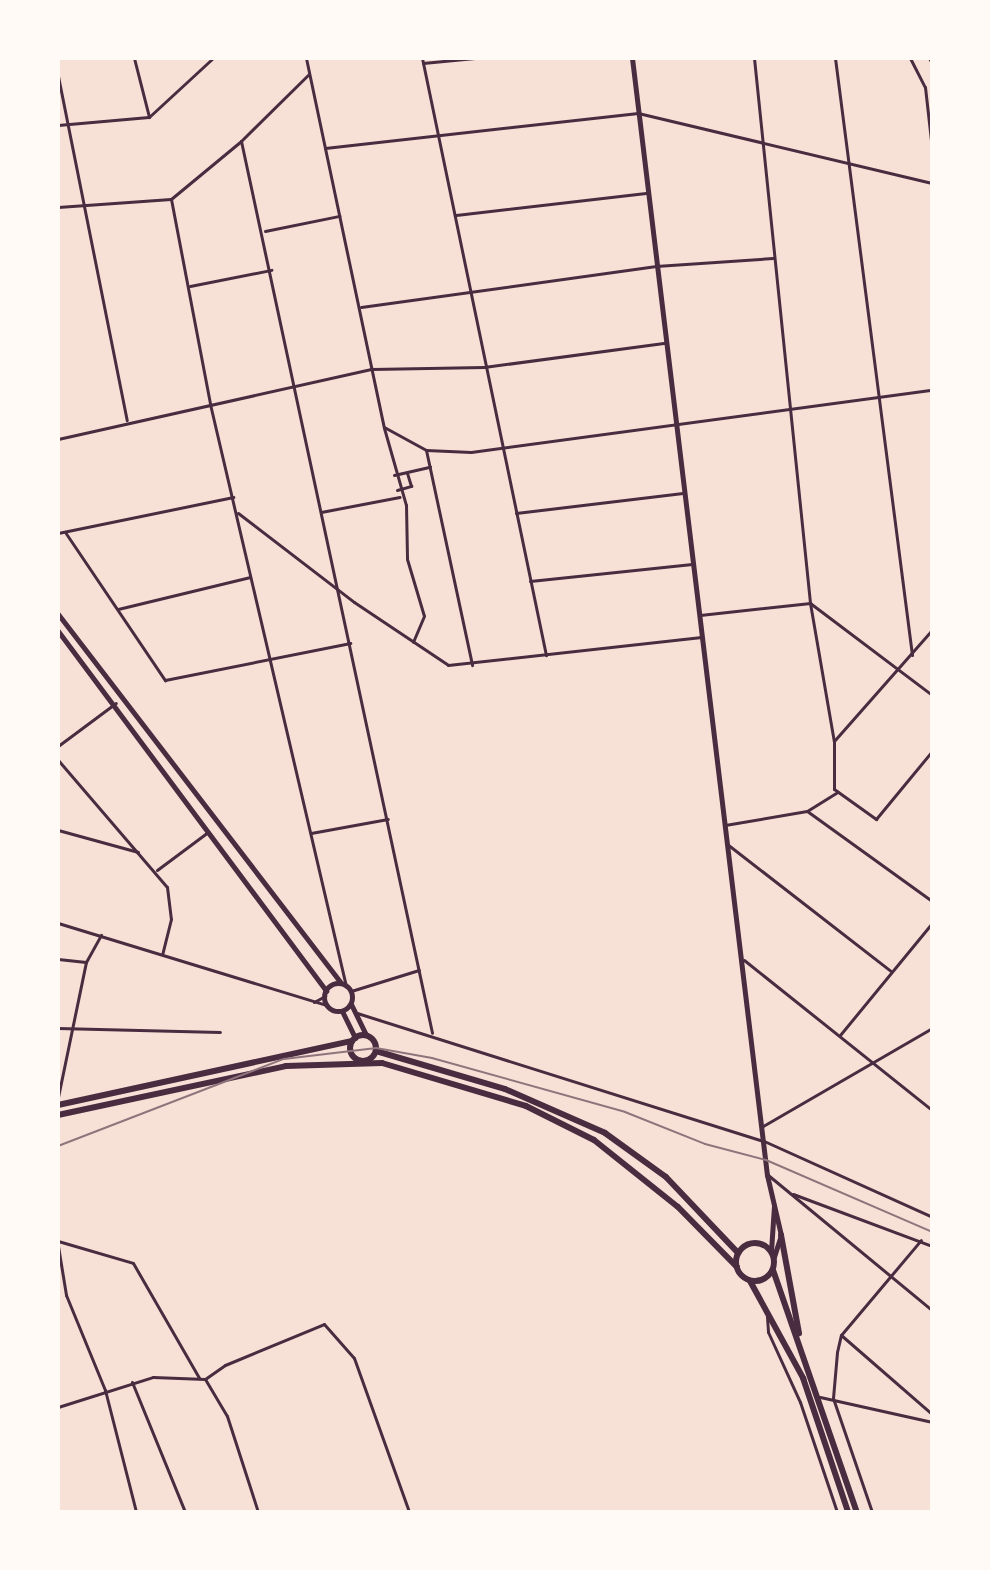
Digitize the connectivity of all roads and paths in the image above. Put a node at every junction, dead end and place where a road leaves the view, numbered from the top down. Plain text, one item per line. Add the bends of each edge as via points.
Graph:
1 (134, 58) edge
2 (213, 58) edge
3 (306, 58) edge
4 (475, 58) edge
5 (632, 58) edge
6 (754, 58) edge
7 (835, 58) edge
8 (910, 58) edge
9 (929, 58) edge
10 (422, 61) edge
11 (932, 63) edge
12 (309, 74) junction
13 (58, 76) edge
14 (638, 113) junction
15 (149, 117) junction
16 (58, 125) edge
17 (67, 125) junction
18 (440, 138) junction
19 (241, 141) junction
20 (762, 144) junction
21 (325, 148) junction
22 (932, 149) edge
23 (853, 165) junction
24 (932, 183) edge
25 (646, 193) junction
26 (171, 199) junction
27 (85, 206) junction
28 (58, 207) edge
29 (456, 215) junction
30 (339, 216) junction
31 (264, 231) junction
32 (773, 258) junction
33 (656, 266) junction
34 (271, 270) junction
35 (190, 286) junction
36 (471, 291) junction
37 (361, 307) junction
38 (665, 343) junction
39 (484, 367) junction
40 (372, 369) junction
41 (294, 385) junction
42 (932, 390) edge
43 (879, 397) junction
44 (210, 404) junction
45 (788, 408) junction
46 (127, 420) junction
47 (674, 422) junction
48 (384, 427) junction
49 (58, 439) edge
50 (502, 448) junction
51 (426, 450) junction
52 (430, 466) junction
53 (407, 472) junction
54 (394, 475) junction
55 (397, 490) junction
56 (683, 493) junction
57 (233, 497) junction
58 (400, 497) junction
59 (321, 512) junction
60 (238, 513) junction
61 (516, 513) junction
62 (65, 532) junction
63 (58, 533) edge
64 (692, 564) junction
65 (250, 577) junction
66 (530, 581) junction
67 (337, 588) junction
68 (810, 603) junction
69 (118, 609) junction
70 (58, 614) edge
71 (699, 615) junction
72 (932, 630) edge
73 (58, 631) edge
74 (701, 637) junction
75 (413, 642) junction
76 (350, 643) junction
77 (546, 655) junction
78 (912, 655) junction
79 (273, 657) junction
80 (472, 665) junction
81 (900, 670) junction
82 (932, 695) edge
83 (116, 703) junction
84 (834, 742) junction
85 (58, 746) edge
86 (932, 751) edge
87 (58, 760) edge
88 (838, 792) junction
89 (807, 811) junction
90 (388, 819) junction
91 (725, 825) junction
92 (58, 830) edge
93 (209, 831) junction
94 (311, 833) junction
95 (727, 844) junction
96 (138, 852) junction
97 (157, 870) junction
98 (932, 901) edge
99 (58, 923) edge
100 (932, 923) edge
101 (101, 935) junction
102 (162, 954) junction
103 (58, 959) edge
104 (744, 960) junction
105 (86, 962) junction
106 (419, 970) junction
107 (891, 971) junction
108 (346, 987) junction
109 (325, 994) junction
110 (314, 1002) junction
111 (350, 1004) junction
112 (327, 1005) junction
113 (342, 1011) junction
114 (357, 1013) junction
115 (58, 1028) edge
116 (932, 1028) edge
117 (72, 1029) junction
118 (220, 1032) dead end
119 (432, 1033) junction
120 (366, 1035) junction
121 (840, 1035) junction
122 (354, 1039) junction
123 (376, 1051) junction
124 (361, 1061) junction
125 (874, 1062) junction
126 (58, 1097) edge
127 (58, 1105) edge
128 (932, 1110) edge
129 (58, 1115) edge
130 (763, 1126) junction
131 (764, 1141) junction
132 (767, 1175) junction
133 (789, 1193) junction
134 (774, 1205) junction
135 (932, 1217) edge
136 (781, 1235) junction
137 (921, 1240) junction
138 (58, 1243) edge
139 (932, 1246) edge
140 (738, 1253) junction
141 (773, 1254) junction
142 (737, 1267) junction
143 (773, 1270) junction
144 (892, 1277) junction
145 (750, 1281) junction
146 (932, 1310) edge
147 (767, 1311) junction
148 (841, 1335) junction
149 (800, 1341) junction
150 (199, 1378) junction
151 (205, 1379) junction
152 (132, 1382) junction
153 (105, 1390) junction
154 (820, 1397) junction
155 (833, 1398) junction
156 (800, 1402) junction
157 (812, 1405) junction
158 (58, 1407) edge
159 (932, 1414) edge
160 (930, 1422) edge
161 (932, 1431) edge
162 (136, 1512) edge
163 (185, 1512) edge
164 (258, 1512) edge
165 (409, 1512) edge
166 (837, 1512) edge
167 (848, 1512) edge
168 (857, 1512) edge
169 (872, 1512) edge

1 - 15 street
2 - 15 street
3 - 12 street
4 - 10 street
5 - 14 main road
6 - 20 street
7 - 23 street
8 - 22 street via 925,87
9 - 11 street
10 - 18 street
12 - 19 street
12 - 21 street
13 - 17 street
14 - 18 street
14 - 20 street
14 - 25 main road
15 - 17 street
16 - 17 street
17 - 27 street
18 - 21 street
18 - 29 street
19 - 26 street
19 - 31 street
20 - 23 street
20 - 32 street
21 - 30 street
23 - 24 street
23 - 43 street
25 - 29 street
25 - 33 main road
26 - 27 street
26 - 35 street
27 - 28 street
27 - 46 street
29 - 36 street
30 - 31 street
30 - 37 street
31 - 34 street
32 - 33 street
32 - 45 street
33 - 36 street
33 - 38 main road
34 - 35 street
34 - 41 street
35 - 44 street
36 - 37 street
36 - 39 street
37 - 40 street
38 - 39 street
38 - 47 main road
39 - 40 street
39 - 50 street
40 - 41 street
40 - 48 street
41 - 44 street
41 - 59 street
42 - 43 street
43 - 45 street
43 - 78 street
44 - 46 street
44 - 57 street
45 - 47 street
45 - 68 street
46 - 49 street
47 - 50 street
47 - 56 main road
48 - 51 street
48 - 54 street
50 - 51 street
50 - 61 street
51 - 52 street
52 - 53 street
52 - 80 street
53 - 54 street
53 - 55 street via 411,486
54 - 55 street
55 - 58 street
56 - 61 street
56 - 64 main road
57 - 60 street
57 - 62 street
58 - 59 street
58 - 75 street via 408,523 407,559 424,616
59 - 67 street
60 - 65 street
60 - 67 street
61 - 66 street
62 - 63 street
62 - 69 street
64 - 66 street
64 - 71 main road
65 - 69 street
65 - 79 street
66 - 77 street
67 - 75 street
67 - 76 street
68 - 71 street
68 - 81 street
68 - 84 street
69 - 79 street via 165,680
70 - 108 main road
71 - 74 main road
72 - 78 street
73 - 83 main road
74 - 77 street
74 - 91 main road
75 - 80 street via 448,665
76 - 79 street
76 - 90 street
77 - 80 street
78 - 81 street
79 - 94 street
81 - 82 street
81 - 84 street
83 - 85 street
83 - 93 main road
84 - 88 street
86 - 88 street via 876,819
87 - 96 street
88 - 89 street
89 - 91 street
89 - 98 street
90 - 94 street
90 - 106 street
91 - 95 main road
92 - 96 street
93 - 97 street
93 - 109 main road
94 - 108 street
95 - 104 main road
95 - 107 street
96 - 97 street
97 - 102 street via 172,902
99 - 101 street
100 - 107 street
101 - 102 street
101 - 105 street
102 - 110 street
103 - 105 street
104 - 121 street
104 - 130 main road
105 - 117 street
106 - 108 street
106 - 119 street
107 - 121 street
108 - 109 main road
108 - 111 main road
109 - 110 street
109 - 112 main road
110 - 112 street
111 - 113 main road
111 - 114 main road
112 - 113 main road
113 - 122 main road
114 - 119 street
114 - 120 main road
115 - 117 street
116 - 125 street
117 - 118 street
117 - 126 street
119 - 131 street
120 - 122 highway
120 - 123 highway
121 - 125 street
122 - 124 highway via 350,1052
122 - 127 highway
123 - 124 highway
123 - 140 highway via 505,1089 605,1133 666,1177
124 - 129 highway via 286,1066
124 - 142 highway via 454,1082 526,1106 582,1134 678,1207
125 - 128 street
125 - 130 street
130 - 131 main road
131 - 132 main road
131 - 135 street
132 - 133 street
132 - 134 main road
133 - 137 street
133 - 144 street
134 - 136 main road
134 - 141 main road
136 - 141 main road
136 - 149 highway
137 - 139 street
137 - 144 street
138 - 150 street via 133,1263
138 - 153 street via 66,1295
140 - 141 highway via 754,1243
140 - 142 highway
141 - 143 highway
142 - 145 highway
143 - 145 highway via 764,1279
143 - 149 highway
144 - 146 street
144 - 148 street
145 - 147 highway
147 - 156 street via 768,1332
147 - 157 highway
148 - 155 street
148 - 159 street
149 - 154 highway
150 - 151 street
150 - 152 street
151 - 164 street via 227,1416
151 - 165 street via 225,1365 324,1324 354,1358
152 - 153 street
152 - 163 street
153 - 158 street
153 - 162 street
154 - 155 street
154 - 168 highway
155 - 160 street
155 - 169 street
156 - 157 street
156 - 166 street
157 - 167 highway
160 - 161 street

